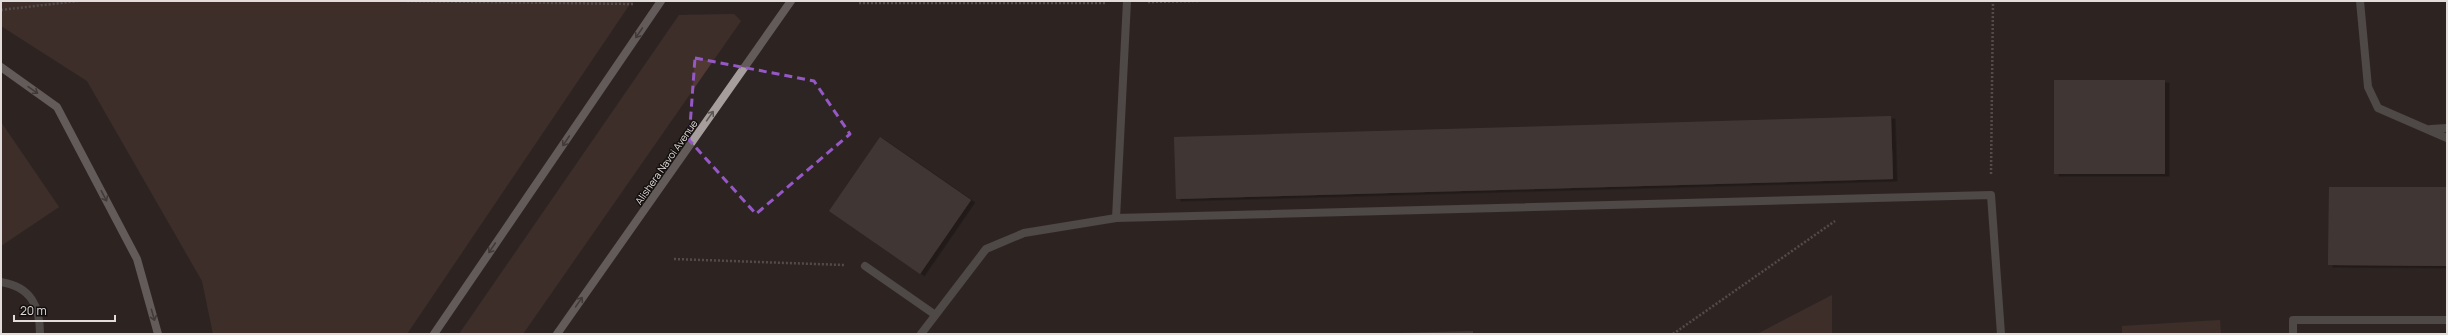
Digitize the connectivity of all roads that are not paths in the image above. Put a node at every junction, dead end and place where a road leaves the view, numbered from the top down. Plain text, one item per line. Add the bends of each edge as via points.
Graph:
1 (791, 1) edge
2 (2360, 1) edge
3 (1127, 2) edge
4 (660, 3) edge
5 (1, 67) edge
6 (2447, 128) edge
7 (2430, 129) junction
8 (2447, 138) edge
9 (1116, 218) junction
10 (865, 266) road end
11 (1, 282) edge
12 (934, 314) junction
13 (2447, 320) edge
14 (40, 334) edge
15 (158, 334) edge
16 (434, 334) edge
17 (557, 334) edge
18 (920, 334) edge
19 (2001, 334) edge
20 (2293, 334) edge

17 -> 1 street, Alishera Navoi Avenue
2 - 7 lane via 2368,87 2378,108 2402,120
3 - 9 lane
4 -> 16 street
5 -> 15 street via 57,107 137,259
6 - 7 lane
7 - 8 lane
9 - 12 lane via 1024,233 986,249
9 - 19 lane via 1991,195
10 - 12 lane
11 - 14 lane via 25,292 34,302 40,316
12 - 18 lane
13 - 20 lane via 2293,320

